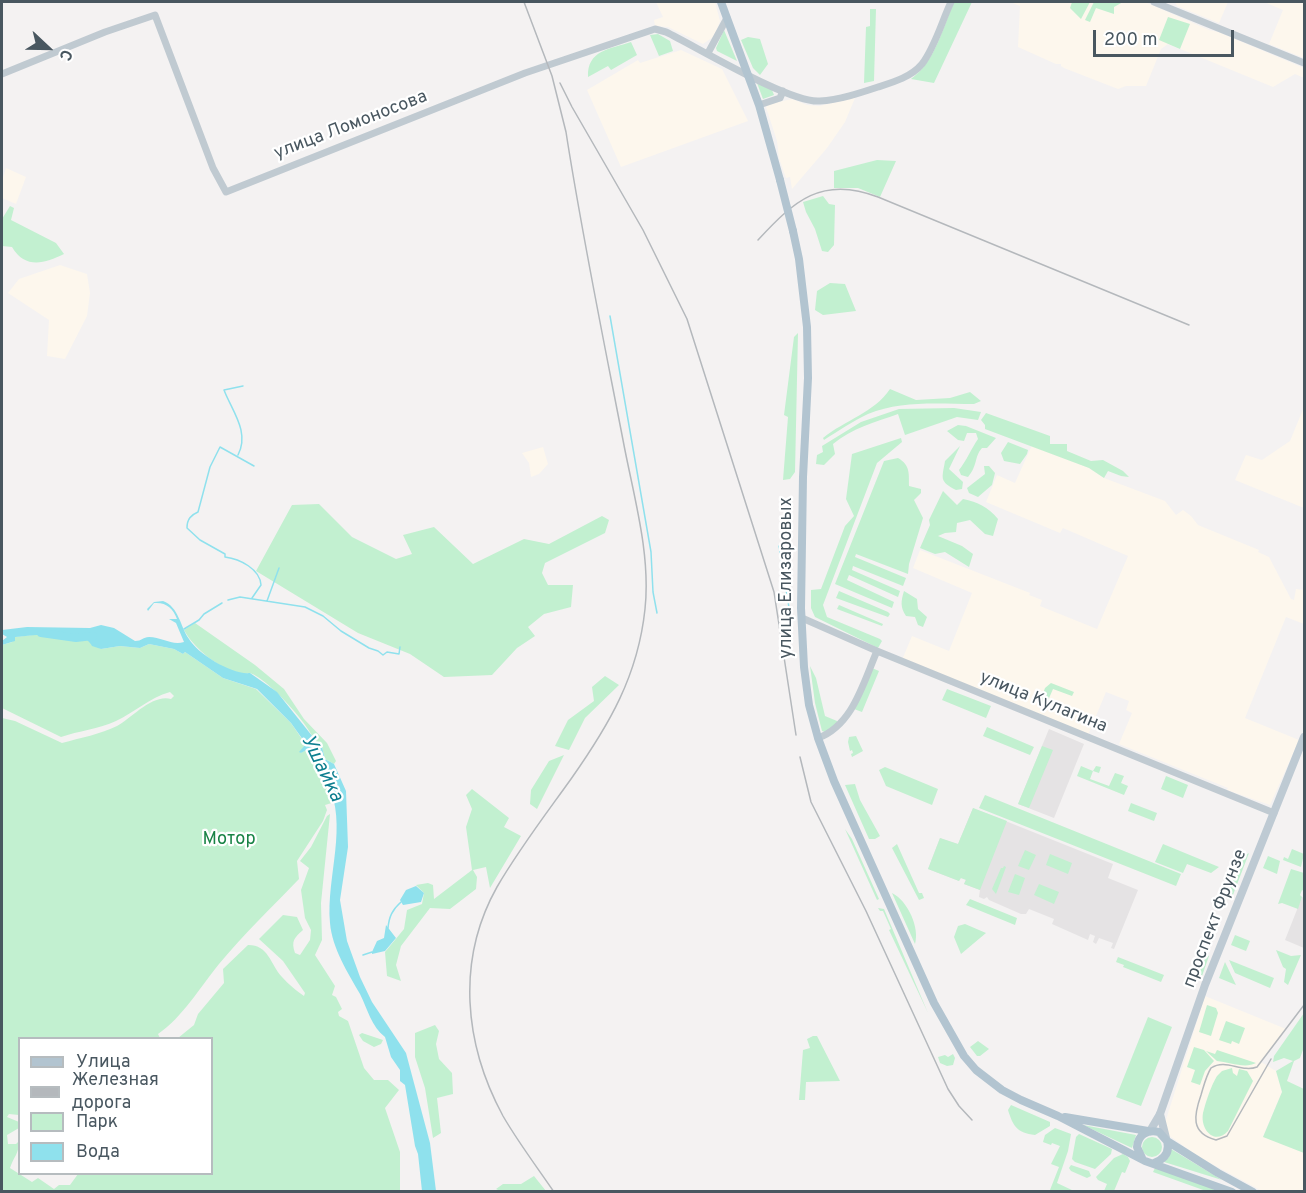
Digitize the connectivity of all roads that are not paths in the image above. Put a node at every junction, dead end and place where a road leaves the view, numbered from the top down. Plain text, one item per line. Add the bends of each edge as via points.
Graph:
1 (720, 2) edge
2 (951, 2) edge
3 (1154, 2) edge
4 (1168, 4) edge
5 (727, 18) junction
6 (708, 53) junction
7 (1305, 63) edge
8 (2, 74) edge
9 (748, 74) junction
10 (783, 91) junction
11 (759, 105) junction
12 (802, 618) junction
13 (877, 651) junction
14 (1305, 737) edge
15 (818, 738) junction
16 (1274, 813) junction
17 (1160, 1114) junction
18 (1058, 1116) junction
19 (1149, 1131) junction
20 (1167, 1139) junction
21 (1143, 1160) junction
22 (1154, 1163) junction
23 (1232, 1191) edge
24 (1253, 1191) edge

1 - 5 main road, улица Елизаровых
2 - 10 street, улица Ломоносова via 927,56 912,73 864,92 819,102
3 - 4 street
4 - 7 street
5 - 6 street
5 - 9 main road, улица Елизаровых
6 - 8 street, улица Ломоносова via 656,29 561,60 226,192 154,15
6 - 9 street, улица Ломоносова
9 - 10 street, улица Ломоносова
9 - 11 main road, улица Елизаровых
10 - 11 street via 780,98
11 - 12 main road, улица Елизаровых, bridge via 793,231 804,297 808,356
12 - 13 street, улица Кулагина
12 - 15 main road, улица Елизаровых via 809,705
13 - 15 street via 850,713 839,727
13 - 16 street, улица Кулагина
14 - 16 main road, проспект Фрунзе
15 - 18 main road, улица Елизаровых via 922,977 958,1049 976,1070 1002,1090
16 - 17 main road, проспект Фрунзе via 1205,984
17 - 19 main road, проспект Фрунзе
17 - 20 main road
18 - 19 main road, улица Елизаровых
18 - 21 main road, улица Елизаровых
19 - 20 main road via 1159,1132
19 - 21 main road via 1140,1137 1137,1147
20 - 22 main road via 1166,1155
20 - 24 main road
21 - 22 main road
22 - 23 main road

